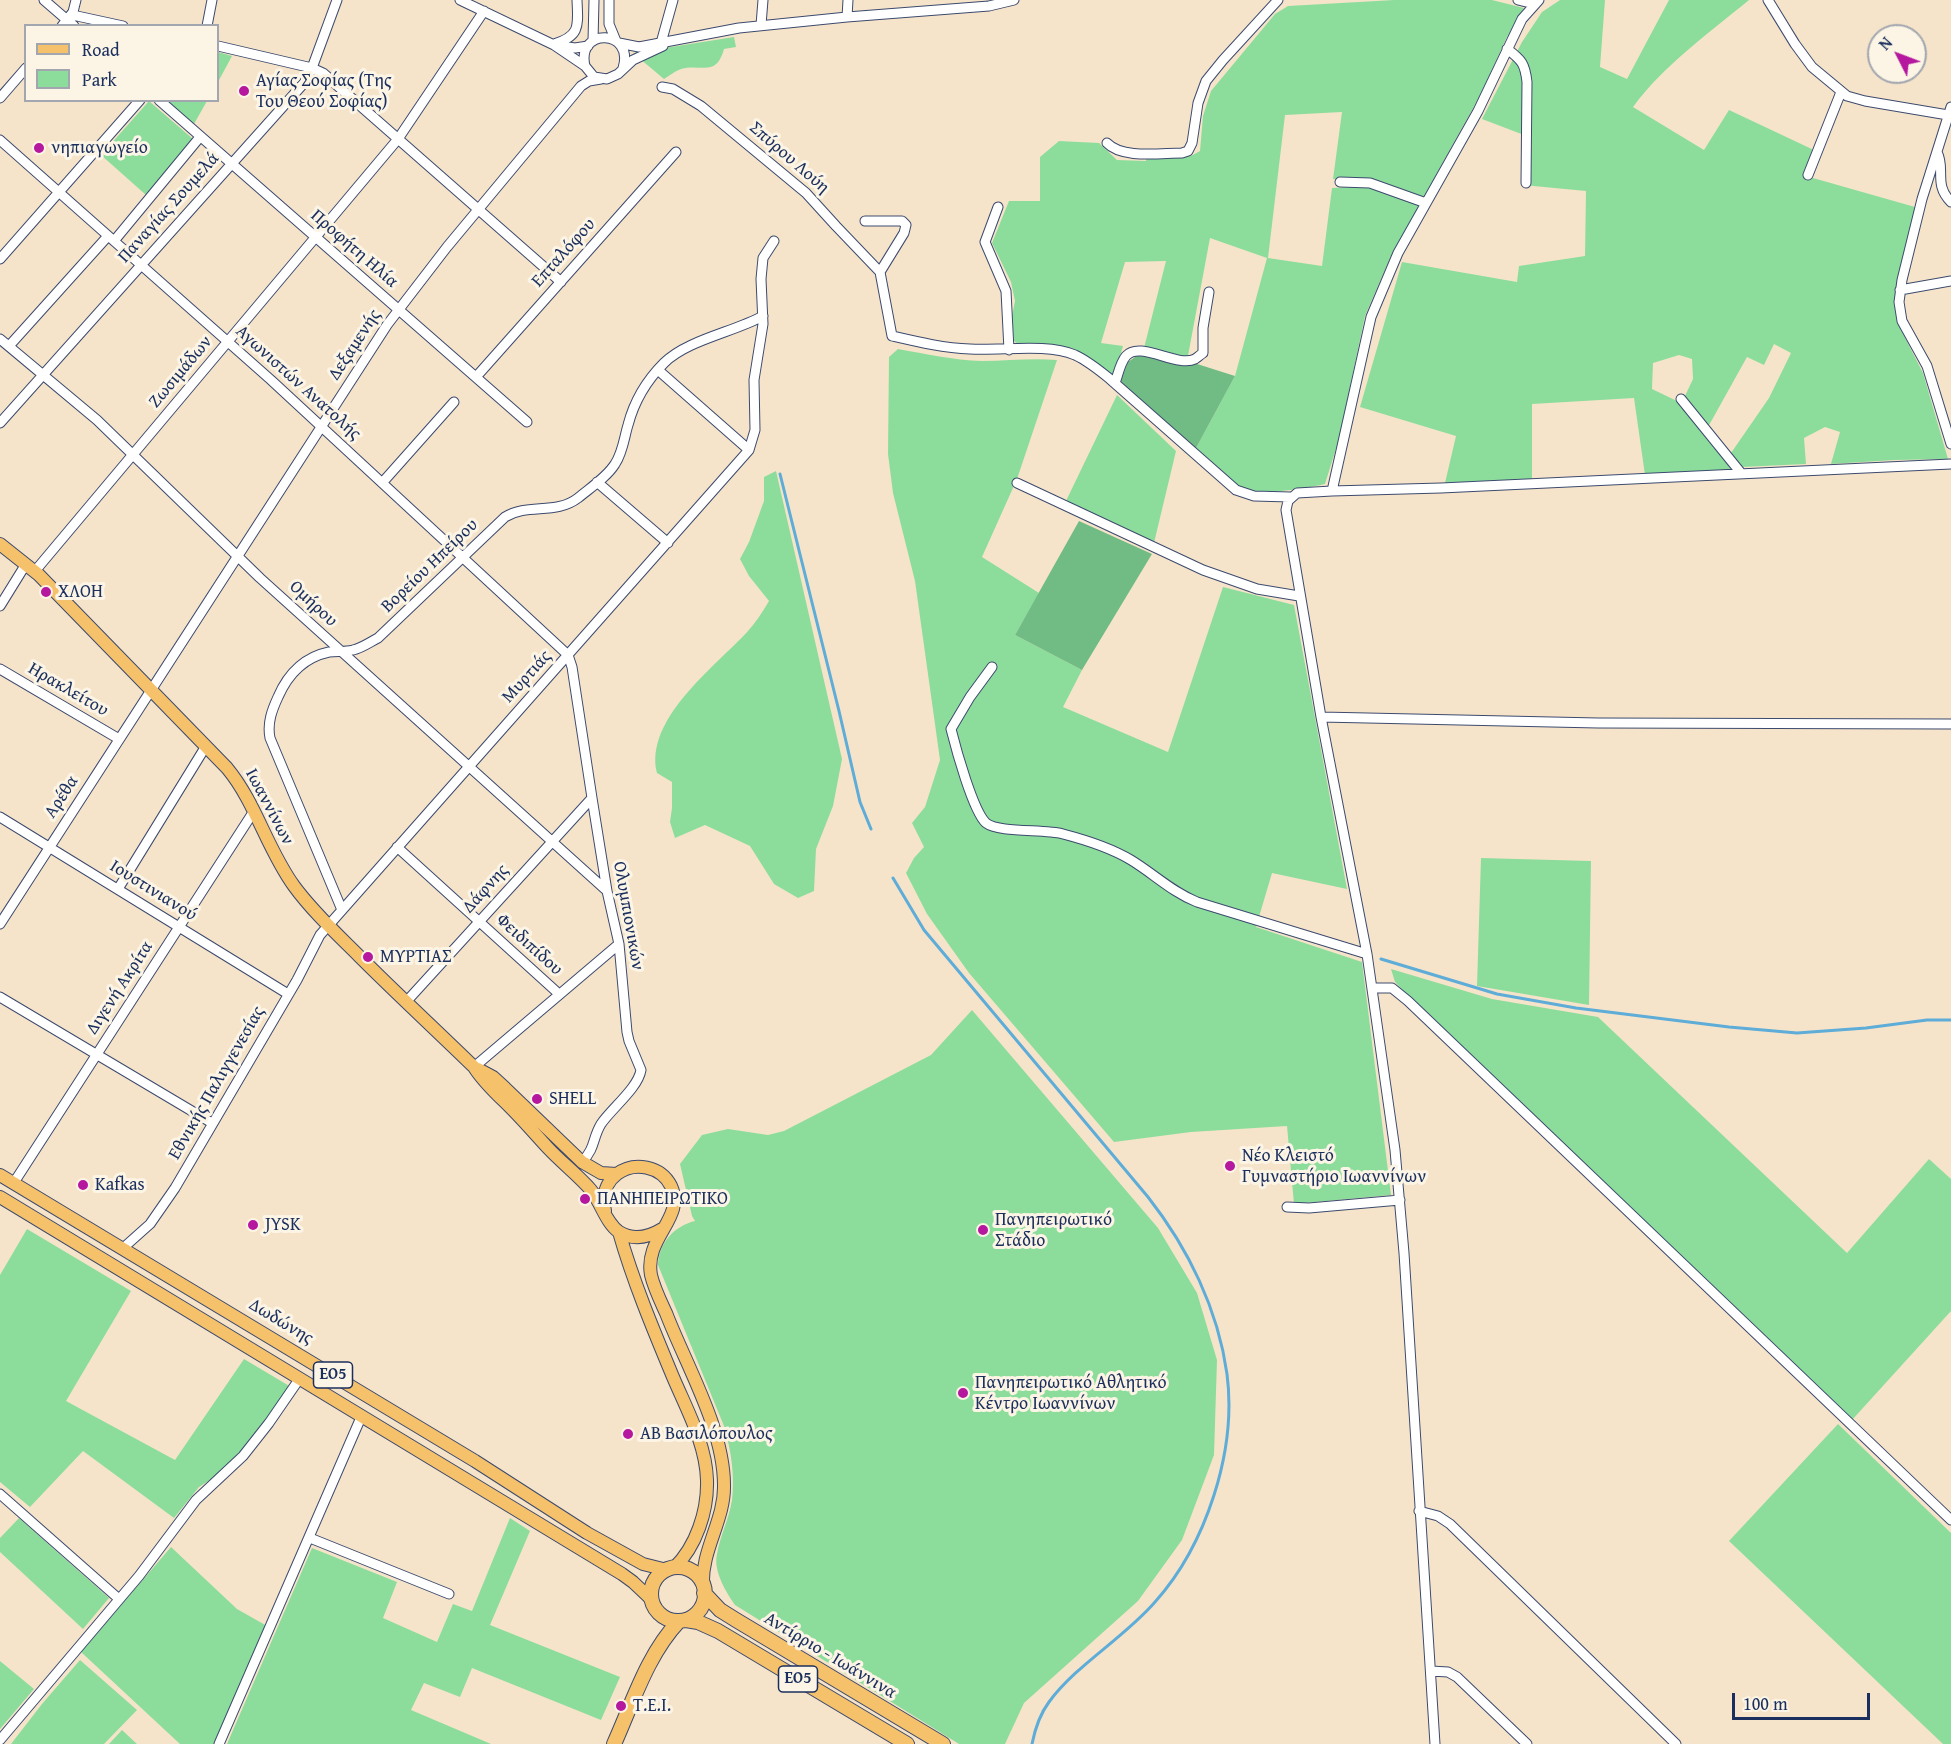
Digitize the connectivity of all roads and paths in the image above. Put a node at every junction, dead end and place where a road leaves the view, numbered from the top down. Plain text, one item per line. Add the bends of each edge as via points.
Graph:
1 (44, 0) edge
2 (76, 0) edge
3 (212, 0) edge
4 (337, 0) edge
5 (460, 0) edge
6 (577, 0) edge
7 (594, 0) edge
8 (609, 0) edge
9 (673, 0) edge
10 (763, 0) edge
11 (848, 0) edge
12 (1014, 0) edge
13 (1278, 0) edge
14 (1518, 0) edge
15 (1768, 0) edge
16 (1537, 2) edge
17 (937, 5) edge
18 (484, 11) junction
19 (847, 16) junction
20 (68, 24) edge
21 (114, 24) edge
22 (207, 24) edge
23 (761, 26) junction
24 (673, 41) junction
25 (618, 42) junction
26 (590, 43) junction
27 (661, 43) junction
28 (554, 45) junction
29 (219, 46) edge
30 (1507, 49) junction
31 (585, 66) junction
32 (312, 68) junction
33 (623, 68) junction
34 (24, 70) edge
35 (601, 79) junction
36 (662, 87) dead end
37 (1841, 92) junction
38 (0, 98) edge
39 (138, 102) edge
40 (161, 102) edge
41 (1950, 111) edge
42 (200, 137) junction
43 (398, 139) junction
44 (0, 140) edge
45 (1107, 143) dead end
46 (676, 152) dead end
47 (1937, 152) junction
48 (231, 164) junction
49 (1808, 175) dead end
50 (1340, 182) dead end
51 (1526, 183) dead end
52 (58, 192) junction
53 (1951, 202) edge
54 (1426, 203) junction
55 (998, 207) dead end
56 (478, 210) junction
57 (865, 221) dead end
58 (315, 238) junction
59 (111, 239) junction
60 (774, 241) dead end
61 (0, 259) edge
62 (140, 265) junction
63 (880, 272) junction
64 (1951, 281) edge
65 (561, 282) junction
66 (1900, 290) junction
67 (1209, 292) dead end
68 (398, 309) junction
69 (763, 316) junction
70 (0, 339) edge
71 (228, 341) junction
72 (9, 346) junction
73 (1009, 350) junction
74 (658, 370) junction
75 (43, 375) junction
76 (476, 377) junction
77 (1115, 383) junction
78 (1681, 399) dead end
79 (454, 402) dead end
80 (527, 422) dead end
81 (0, 423) edge
82 (321, 426) junction
83 (1951, 444) edge
84 (749, 450) junction
85 (133, 454) junction
86 (1951, 464) edge
87 (1741, 473) junction
88 (597, 482) junction
89 (382, 483) junction
90 (1017, 483) dead end
91 (1332, 491) junction
92 (1290, 497) junction
93 (668, 543) junction
94 (0, 544) edge
95 (237, 555) junction
96 (462, 558) junction
97 (30, 568) junction
98 (1299, 596) junction
99 (0, 606) edge
100 (340, 651) junction
101 (568, 656) junction
102 (992, 667) dead end
103 (0, 669) edge
104 (152, 689) junction
105 (1321, 717) junction
106 (1951, 724) edge
107 (119, 739) junction
108 (206, 746) junction
109 (469, 766) junction
110 (592, 798) junction
111 (254, 811) junction
112 (0, 817) edge
113 (553, 841) junction
114 (50, 847) junction
115 (397, 847) junction
116 (118, 889) junction
117 (607, 891) junction
118 (342, 910) junction
119 (479, 921) junction
120 (0, 924) edge
121 (328, 925) junction
122 (179, 927) junction
123 (619, 944) junction
124 (1367, 954) junction
125 (1372, 988) junction
126 (288, 994) junction
127 (559, 994) junction
128 (0, 998) edge
129 (406, 1002) junction
130 (97, 1055) junction
131 (474, 1067) junction
132 (212, 1123) junction
133 (582, 1162) junction
134 (617, 1174) junction
135 (0, 1175) edge
136 (14, 1184) junction
137 (0, 1197) edge
138 (1400, 1200) junction
139 (1287, 1207) dead end
140 (605, 1214) junction
141 (662, 1229) junction
142 (619, 1232) junction
143 (122, 1249) junction
144 (300, 1378) junction
145 (362, 1415) junction
146 (0, 1494) edge
147 (1419, 1511) junction
148 (1951, 1520) edge
149 (310, 1538) junction
150 (671, 1569) junction
151 (704, 1589) junction
152 (449, 1594) dead end
153 (119, 1599) junction
154 (654, 1604) junction
155 (683, 1620) junction
156 (653, 1656) junction
157 (1431, 1671) junction
158 (0, 1740) edge
159 (219, 1744) edge
160 (614, 1744) edge
161 (907, 1744) edge
162 (943, 1744) edge
163 (1435, 1744) edge
164 (1527, 1744) edge
165 (1676, 1744) edge

1 - 20 street
2 - 20 street
3 - 22 street
4 - 32 street, Παναγίας Σουμελά
5 - 18 street
6 - 28 street via 576,32
7 - 26 street
8 - 25 street via 609,24
9 - 27 street
10 - 23 street
11 - 19 street
12 - 17 street via 997,5
13 - 45 street via 1203,87 1188,151 1130,153
14 - 16 street
15 - 37 street via 1812,67
16 - 30 street via 1522,19
17 - 19 street
18 - 28 street
18 - 43 street, Ζωσιμάδων
19 - 23 street
20 - 21 street via 72,16 77,16
23 - 24 street
24 - 27 street
24 - 33 street
25 - 26 street via 606,37
25 - 27 street via 639,47
25 - 33 street via 625,55
26 - 28 street via 575,48
26 - 31 street via 584,52
28 - 31 street
29 - 32 street
30 - 51 street via 1525,66
30 - 54 street via 1478,111
31 - 35 street
32 - 43 street via 323,73
32 - 48 street, Παναγίας Σουμελά via 304,83
33 - 35 street via 614,77
34 - 38 street
35 - 56 street, Δεξαμενής via 581,86
36 - 63 street, Σπύρου Λούη via 673,89 711,113 806,193
37 - 41 street via 1865,101
37 - 49 street
39 - 52 street
40 - 42 street, Προφήτη Ηλία
41 - 47 street
42 - 48 street, Προφήτη Ηλία
42 - 59 street
43 - 56 street
43 - 58 street, Ζωσιμάδων
44 - 52 street, Αγωνιστών Ανατολής
46 - 65 street, Επταλόφου
47 - 53 street via 1941,186
47 - 66 street
48 - 58 street, Προφήτη Ηλία
48 - 62 street, Παναγίας Σουμελά
50 - 54 street via 1370,183
52 - 59 street, Αγωνιστών Ανατολής
52 - 61 street
54 - 91 street via 1398,253 1371,317
55 - 73 street via 985,242 1006,291
56 - 65 street
56 - 68 street, Δεξαμενής
57 - 63 street via 906,223 906,230
58 - 68 street, Προφήτη Ηλία
58 - 71 street, Ζωσιμάδων
59 - 62 street, Αγωνιστών Ανατολής
59 - 72 street
60 - 69 street via 763,258
62 - 71 street, Αγωνιστών Ανατολής
62 - 75 street, Παναγίας Σουμελά
63 - 73 street via 892,336 942,347
64 - 66 street
65 - 76 street, Επταλόφου
66 - 83 street via 1902,321 1927,366
67 - 77 street via 1203,353 1194,360 1181,360 1131,351 1124,357
68 - 76 street, Προφήτη Ηλία
68 - 82 street, Δεξαμενής
69 - 74 street, Βορείου Ηπείρου via 683,350
69 - 84 street via 754,380 755,430
70 - 72 street, Ομήρου
71 - 82 street, Αγωνιστών Ανατολής
71 - 85 street, Ζωσιμάδων
72 - 75 street, Ομήρου
73 - 77 street via 1073,354
74 - 84 street
74 - 88 street, Βορείου Ηπείρου via 632,411 617,462
75 - 81 street, Παναγίας Σουμελά
75 - 85 street, Ομήρου
76 - 80 street, Προφήτη Ηλία
77 - 92 street via 1236,490
78 - 87 street
79 - 89 street
82 - 89 street, Αγωνιστών Ανατολής
82 - 95 street, Δεξαμενής
84 - 93 street, Μυρτιάς
85 - 95 street, Ομήρου
85 - 97 street, Ζωσιμάδων
86 - 87 street
87 - 91 street
88 - 93 street
88 - 96 street, Βορείου Ηπείρου via 562,507 510,514
89 - 96 street, Αγωνιστών Ανατολής
90 - 98 street via 1195,567 1257,589
91 - 92 street
92 - 98 street via 1286,510
93 - 101 street, Μυρτιάς
94 - 97 main road, Ιωαννίνων
95 - 100 street, Ομήρου
95 - 104 street, Δεξαμενής
96 - 100 street, Βορείου Ηπείρου via 378,638 362,647
96 - 101 street, Αγωνιστών Ανατολής
97 - 99 street, Ζωσιμάδων
97 - 104 main road, Ιωαννίνων
98 - 105 street
100 - 109 street, Ομήρου
100 - 118 street, Βορείου Ηπείρου via 318,656 293,672 278,697 269,730
101 - 109 street, Μυρτιάς
101 - 110 street, Ολυμπιονικών
102 - 124 street via 951,729 975,806 988,824 1054,832 1087,842 1126,857 1180,895 1197,902
103 - 107 street, Ηρακλείτου
104 - 107 street, Αρέθα
104 - 108 main road, Ιωαννίνων
105 - 106 street
105 - 124 street
107 - 114 street, Αρέθα
108 - 111 main road, Ιωαννίνων via 233,775
108 - 116 street
109 - 113 street, Ομήρου
109 - 115 street, Μυρτιάς
110 - 113 street, Δάφνης
110 - 117 street, Ολυμπιονικών
111 - 121 main road, Ιωαννίνων via 285,874
111 - 122 street, Διγενή Ακρίτα
112 - 114 street, Ιουστινιανού
113 - 117 street, Ομήρου
113 - 119 street, Δάφνης
114 - 116 street, Ιουστινιανού
114 - 120 street, Αρέθα
115 - 118 street, Μυρτιάς
115 - 119 street, Φειδιπίδου
116 - 122 street, Ιουστινιανού
117 - 123 street, Ολυμπιονικών
118 - 121 street, Μυρτιάς
119 - 127 street, Φειδιπίδου
119 - 129 street, Δάφνης
121 - 126 street, Εθνικής Παλιγγενεσίας
121 - 129 main road, Ιωαννίνων
122 - 126 street, Ιουστινιανού
122 - 130 street, Διγενή Ακρίτα
123 - 127 street
123 - 133 street, Ολυμπιονικών via 627,1032 640,1073 600,1126 594,1145
124 - 125 street
125 - 138 street
125 - 148 street via 1392,988 1407,1001
126 - 132 street, Εθνικής Παλιγγενεσίας
127 - 131 street
128 - 130 street
129 - 131 main road, Ιωαννίνων
130 - 132 street
130 - 136 street, Διγενή Ακρίτα
131 - 133 main road via 493,1077
131 - 140 main road via 588,1187
132 - 143 street, Εθνικής Παλιγγενεσίας via 163,1207 145,1230
133 - 134 main road via 601,1173
134 - 140 main road via 605,1192
134 - 141 main road via 640,1166 652,1169 666,1180 674,1196 674,1208
135 - 136 main road, Δωδώνης / ΕΟ5
136 - 143 main road, Δωδώνης / ΕΟ5
137 - 144 main road, Δωδώνης / ΕΟ5
138 - 139 street
138 - 147 street
140 - 142 main road
141 - 142 main road via 640,1238
141 - 151 main road via 653,1247 651,1275 712,1425 723,1465 723,1501 703,1562
142 - 150 main road via 706,1466 707,1497 702,1516 687,1554
143 - 150 main road, Δωδώνης / ΕΟ5 via 475,1461 587,1533 643,1564
144 - 145 main road, Δωδώνης / ΕΟ5
144 - 153 street via 254,1442 196,1500 158,1554
145 - 149 street
145 - 154 main road, Δωδώνης / ΕΟ5 via 622,1574
146 - 153 street
147 - 157 street
147 - 165 street via 1450,1524
149 - 152 street
149 - 159 street
150 - 151 highway, ΕΟ5 via 682,1568 695,1574
150 - 154 highway via 656,1579 651,1592
151 - 155 highway via 698,1612
151 - 162 highway, Αντίρριο - Ιωάννινα / ΕΟ5 via 720,1610
153 - 158 street
154 - 155 highway, ΕΟ5 via 666,1618
154 - 156 highway via 658,1631
155 - 156 highway via 666,1635
155 - 161 highway, Αντίρριο - Ιωάννινα / ΕΟ5 via 718,1631
156 - 160 highway
157 - 163 street
157 - 164 street via 1456,1677

